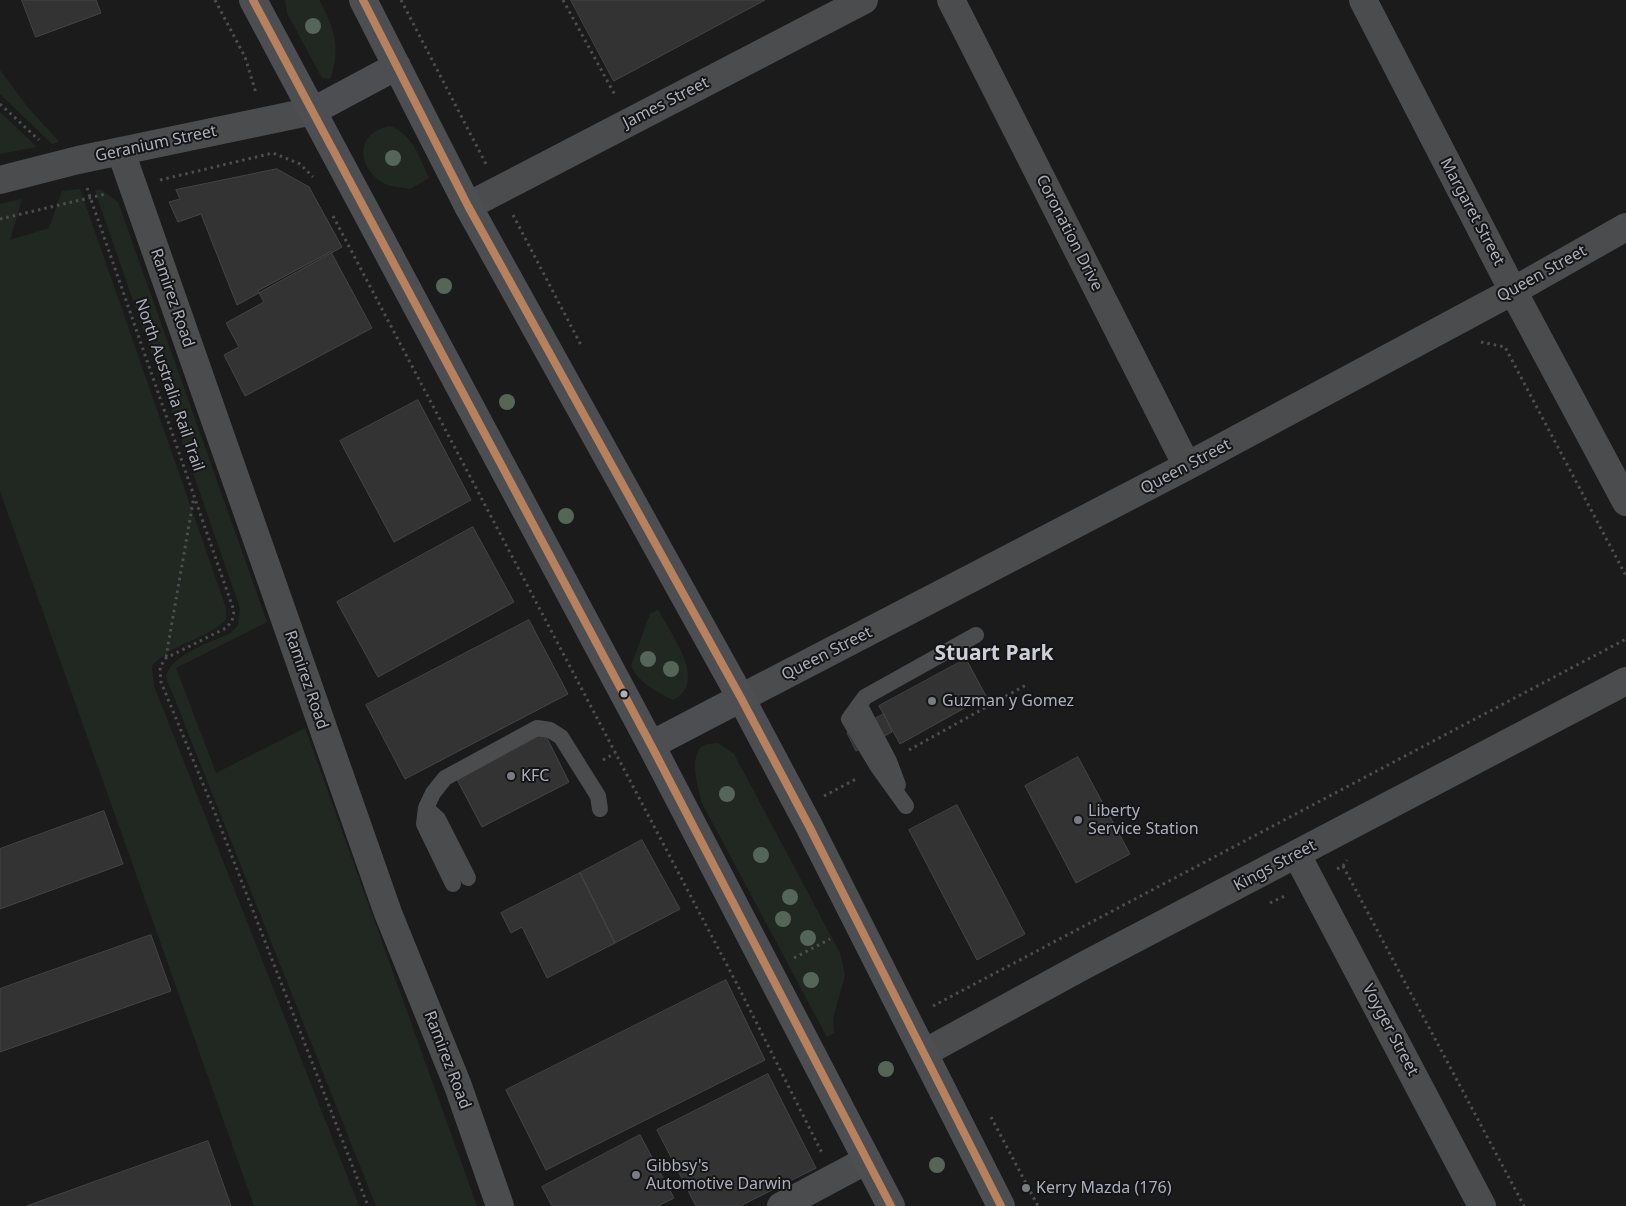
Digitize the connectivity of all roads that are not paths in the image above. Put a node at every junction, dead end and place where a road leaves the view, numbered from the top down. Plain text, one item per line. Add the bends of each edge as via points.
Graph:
1 (253, 0) edge
2 (363, 0) edge
3 (864, 0) edge
4 (951, 0) edge
5 (1363, 0) edge
6 (397, 66) junction
7 (313, 111) junction
8 (121, 152) junction
9 (0, 180) edge
10 (468, 206) junction
11 (1626, 226) edge
12 (1513, 291) junction
13 (1188, 466) junction
14 (1626, 502) edge
15 (976, 635) dead end
16 (1626, 681) edge
17 (741, 698) junction
18 (651, 745) junction
19 (906, 806) dead end
20 (600, 809) dead end
21 (1297, 855) junction
22 (460, 881) dead end
23 (924, 1052) junction
24 (867, 1160) junction
25 (500, 1206) edge
26 (781, 1206) edge
27 (891, 1206) edge
28 (1001, 1206) edge
29 (1482, 1206) edge

1 - 7 highway
2 - 6 highway
3 - 10 street, James Street
4 - 13 street, Coronation Drive
5 - 12 street, Margaret Street
6 - 7 highway
6 - 10 highway
7 - 8 street, Geranium Street
7 - 18 highway
8 - 9 street, Geranium Street
8 - 25 street, Ramirez Road via 388,913 458,1086
10 - 17 highway
11 - 12 street, Queen Street
12 - 13 street, Queen Street
12 - 14 street, Margaret Street
13 - 17 street, Queen Street
15 - 19 lane via 864,697 849,719 883,764
16 - 21 street, Kings Street
17 - 18 highway
17 - 23 highway
18 - 24 highway
20 - 22 lane via 598,796 561,737 550,730 537,728 445,778 433,793 426,808 424,824
21 - 23 street, Kings Street
21 - 29 street, Voyger Street
23 - 28 highway
24 - 26 street
24 - 27 highway

